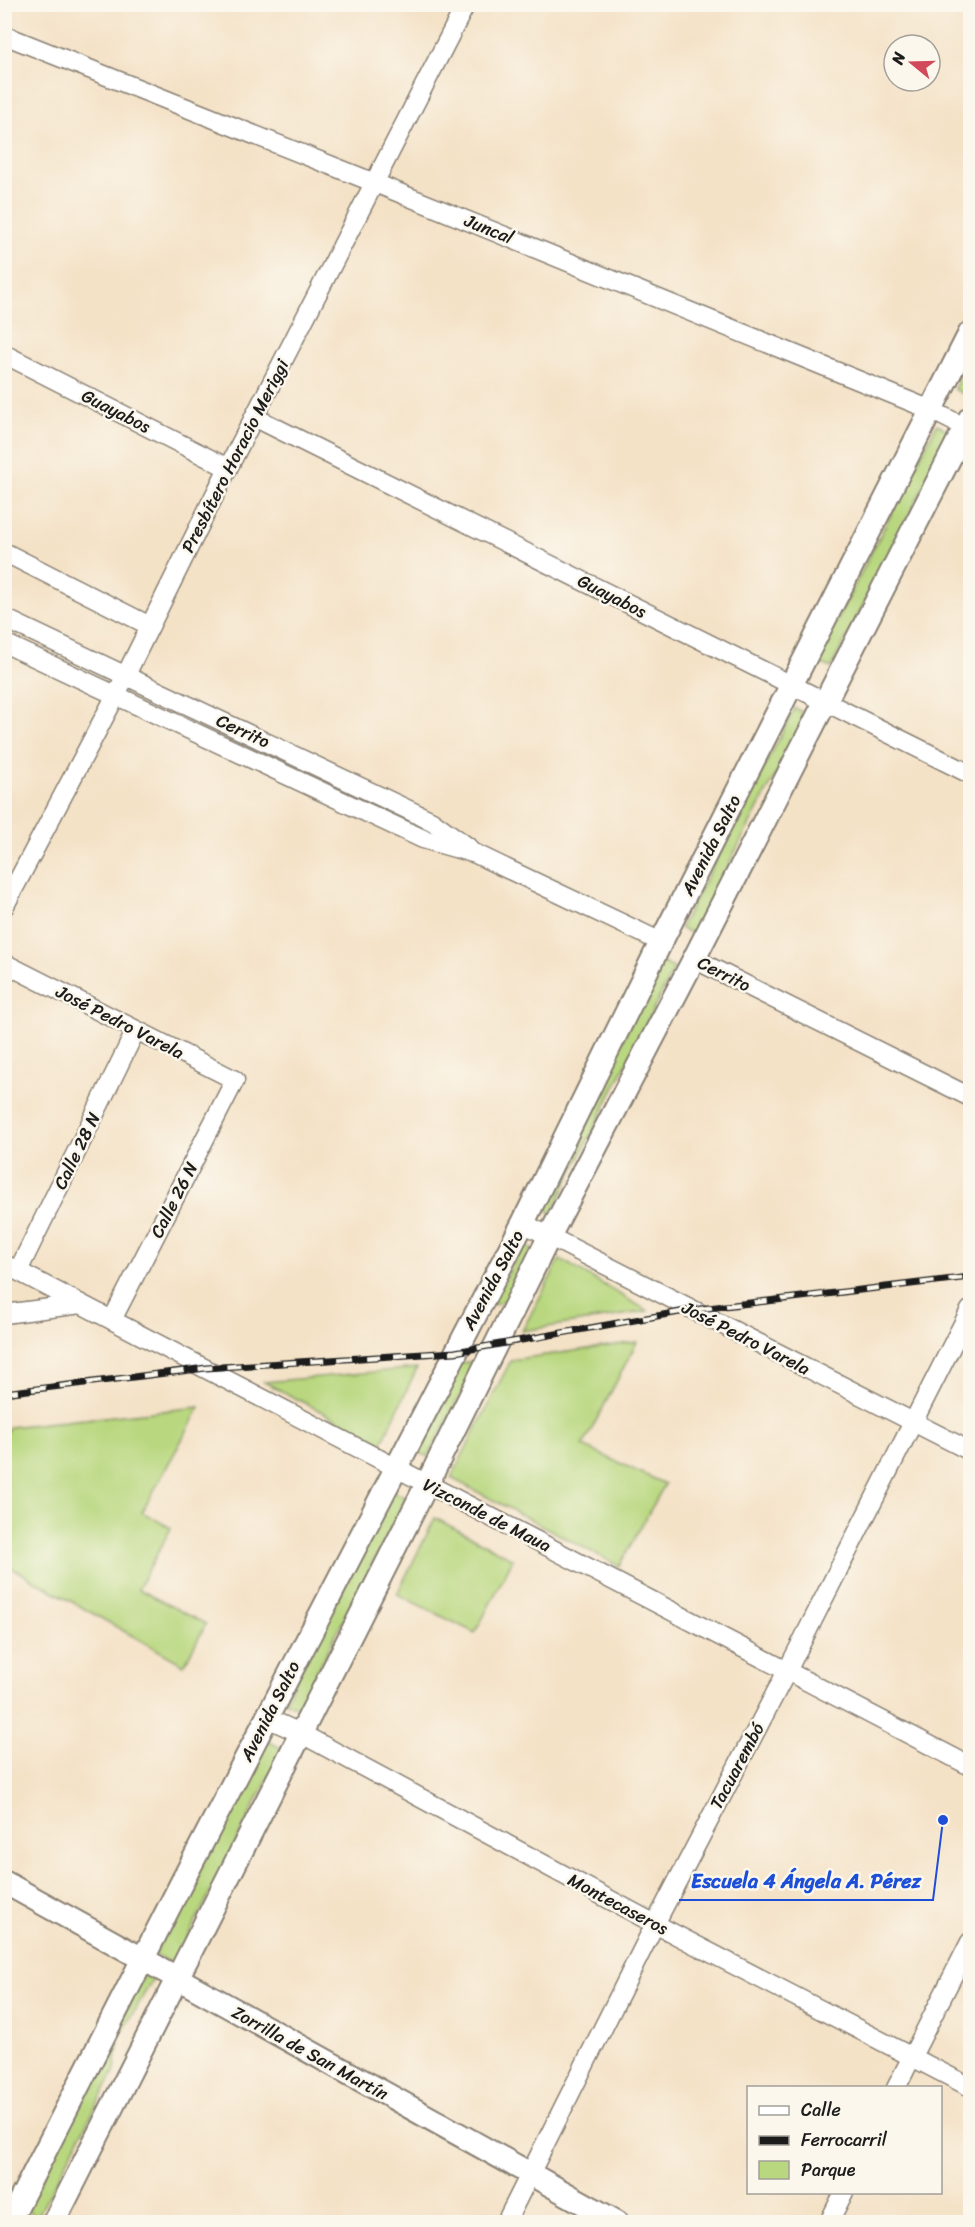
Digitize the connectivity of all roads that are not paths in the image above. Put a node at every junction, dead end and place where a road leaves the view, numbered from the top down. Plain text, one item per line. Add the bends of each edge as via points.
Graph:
1 (466, 4) edge
2 (4, 35) edge
3 (375, 183) junction
4 (970, 333) edge
5 (4, 354) edge
6 (931, 410) junction
7 (254, 417) junction
8 (969, 425) edge
9 (228, 468) junction
10 (4, 552) edge
11 (4, 618) edge
12 (150, 626) junction
13 (4, 643) edge
14 (125, 676) junction
15 (792, 686) junction
16 (116, 695) junction
17 (825, 702) junction
18 (970, 774) edge
19 (476, 854) junction
20 (4, 907) edge
21 (661, 942) junction
22 (694, 959) junction
23 (4, 963) edge
24 (136, 1030) junction
25 (235, 1080) joint
26 (970, 1097) edge
27 (523, 1222) junction
28 (549, 1237) junction
29 (11, 1268) edge
30 (81, 1304) junction
31 (970, 1310) edge
32 (4, 1314) edge
33 (112, 1320) junction
34 (914, 1422) junction
35 (970, 1451) edge
36 (396, 1468) junction
37 (427, 1484) junction
38 (787, 1671) junction
39 (267, 1718) junction
40 (300, 1733) junction
41 (970, 1766) edge
42 (4, 1882) edge
43 (655, 1924) junction
44 (970, 1942) edge
45 (142, 1960) junction
46 (177, 1979) junction
47 (911, 2058) junction
48 (897, 2086) edge
49 (970, 2087) edge
50 (530, 2175) junction
51 (844, 2194) edge
52 (9, 2223) edge
53 (54, 2223) edge
54 (506, 2223) edge
55 (617, 2223) edge
56 (829, 2223) edge

1 - 3 street, Presbítero Horacio Meriggi
2 - 3 street, Juncal
3 - 6 street, Juncal
3 - 7 street, Presbítero Horacio Meriggi
4 - 6 street, Avenida Salto
5 - 9 street, Guayabos
6 - 8 street, Juncal
6 - 15 street, Avenida Salto
7 - 9 street, Presbítero Horacio Meriggi
7 - 15 street, Guayabos
8 - 17 street, Avenida Salto
9 - 12 street, Presbítero Horacio Meriggi
10 - 12 street
11 - 14 street, Cerrito
12 - 14 street, Presbítero Horacio Meriggi
13 - 16 street, Cerrito
14 - 16 street, Presbítero Horacio Meriggi
14 - 19 street, Cerrito via 432,821
15 - 17 street, Guayabos
15 - 21 street, Avenida Salto
16 - 19 street, Cerrito via 423,839
16 - 20 street, Presbítero Horacio Meriggi
17 - 18 street, Guayabos
17 - 22 street, Avenida Salto
19 - 21 street, Cerrito
21 - 22 street, Cerrito
21 - 27 street, Avenida Salto
22 - 26 street, Cerrito
22 - 28 street, Avenida Salto
23 - 24 street, José Pedro Varela
24 - 25 street, José Pedro Varela
24 - 29 street, Calle 28 N
25 - 33 street, Calle 26 N
27 - 28 street, José Pedro Varela
27 - 36 street, Avenida Salto
28 - 34 street, José Pedro Varela
28 - 37 street, Avenida Salto
29 - 30 street, Vizconde de Maua
30 - 32 street
30 - 33 street, Vizconde de Maua
31 - 34 street, Tacuarembó
33 - 36 street, Vizconde de Maua
34 - 35 street, José Pedro Varela
34 - 38 street, Tacuarembó
36 - 37 street, Vizconde de Maua
36 - 39 street, Avenida Salto
37 - 38 street, Vizconde de Maua
37 - 40 street, Avenida Salto
38 - 41 street, Vizconde de Maua
38 - 43 street, Tacuarembó
39 - 40 street, Montecaseros
39 - 45 street, Avenida Salto
40 - 43 street, Montecaseros
40 - 46 street, Avenida Salto
42 - 45 street, Zorrilla de San Martín
43 - 47 street, Montecaseros
43 - 50 street, Tacuarembó
44 - 47 street
45 - 46 street, Zorrilla de San Martín
45 - 52 street, Avenida Salto
46 - 50 street, Zorrilla de San Martín
46 - 53 street, Avenida Salto
47 - 48 street
47 - 49 street, Montecaseros
50 - 54 street, Tacuarembó
50 - 55 street, Zorrilla de San Martín
51 - 56 street

